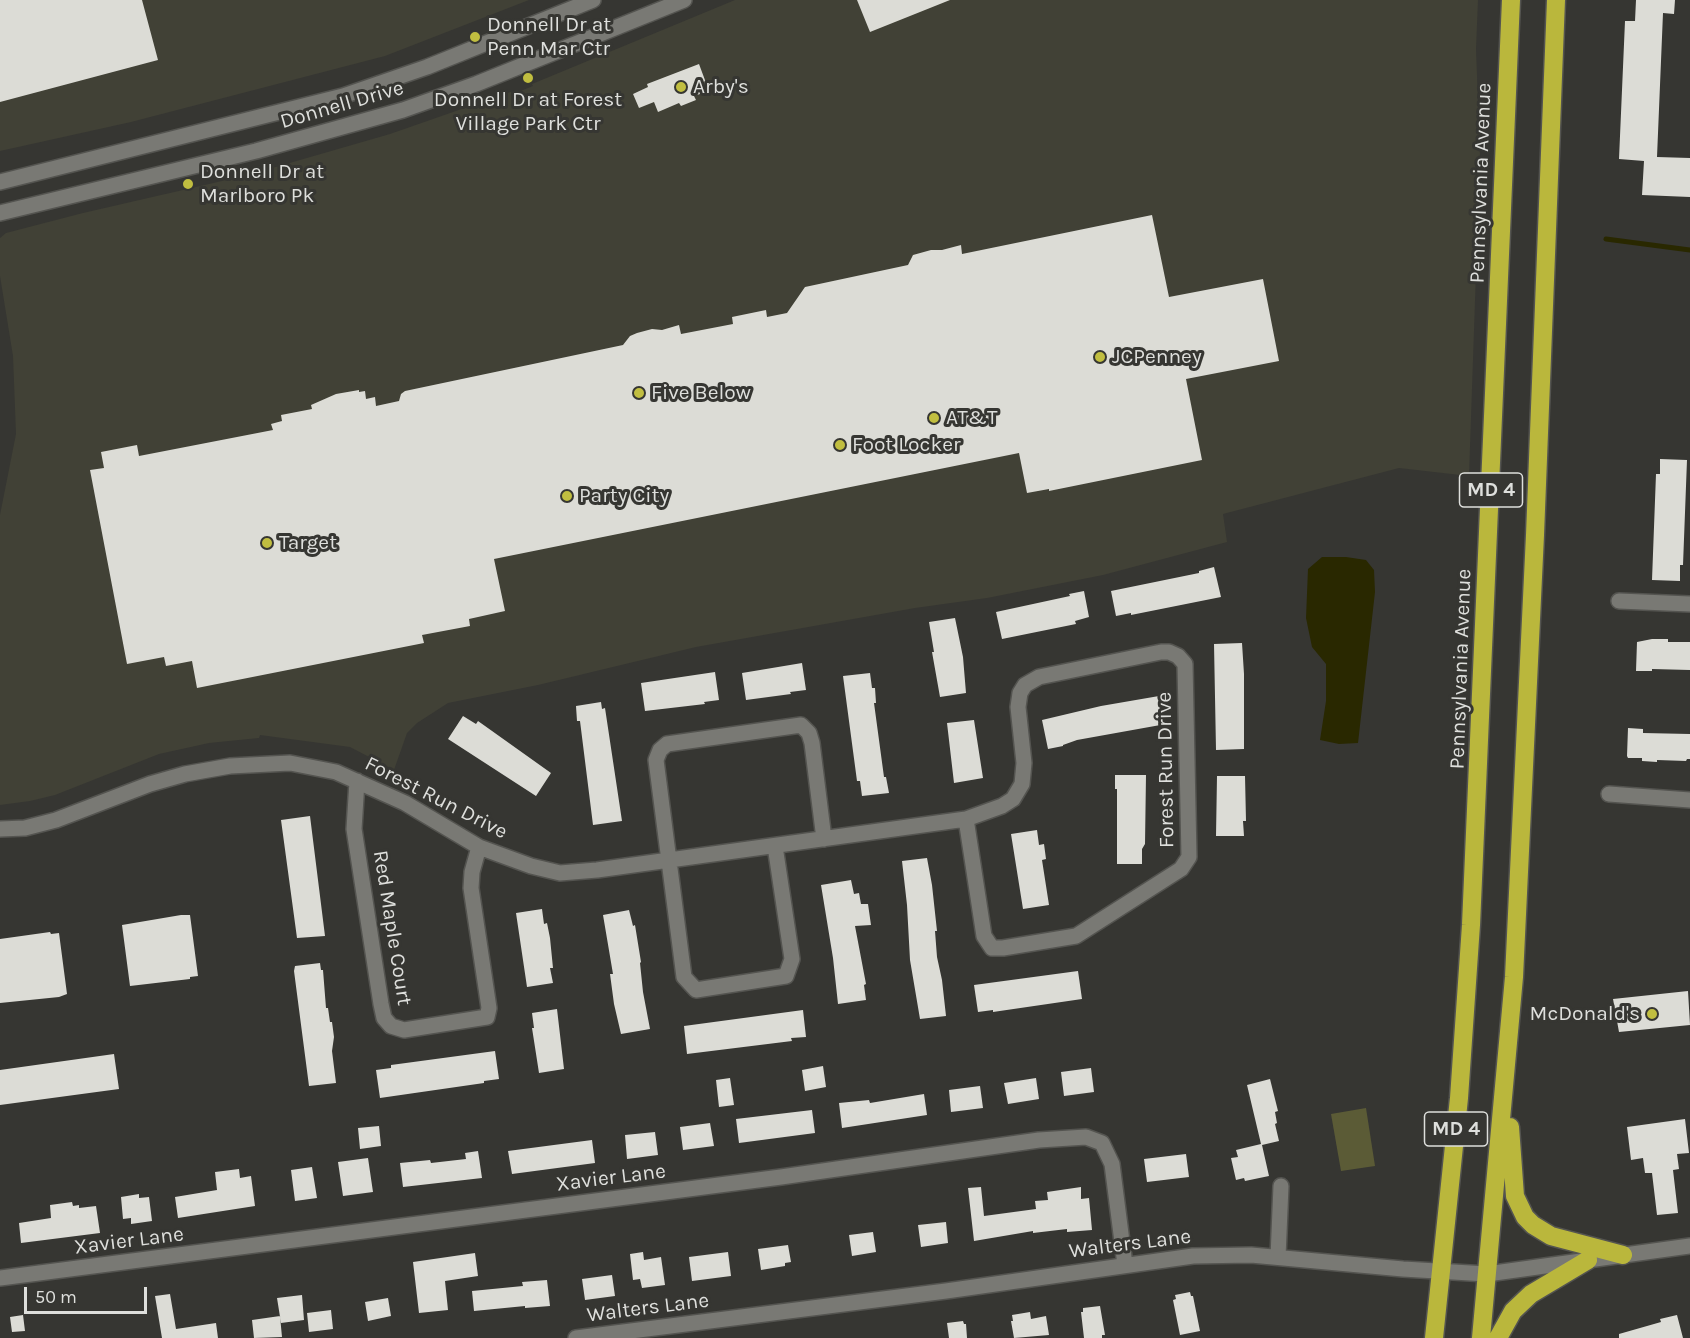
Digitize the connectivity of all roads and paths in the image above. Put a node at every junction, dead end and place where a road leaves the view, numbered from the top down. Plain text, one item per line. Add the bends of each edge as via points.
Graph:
1 (593, 0) edge
2 (684, 0) edge
3 (1511, 0) edge
4 (1556, 0) edge
5 (0, 182) edge
6 (0, 213) edge
7 (1619, 601) dead end
8 (1690, 604) edge
9 (357, 781) junction
10 (1609, 794) dead end
11 (1690, 800) edge
12 (966, 819) junction
13 (0, 829) edge
14 (824, 839) junction
15 (776, 846) junction
16 (479, 847) junction
17 (670, 858) junction
18 (1506, 1069) junction
19 (1281, 1186) dead end
20 (1690, 1246) edge
21 (1623, 1255) junction
22 (1278, 1257) junction
23 (1588, 1260) junction
24 (1125, 1265) junction
25 (1442, 1273) junction
26 (1487, 1274) junction
27 (0, 1278) edge
28 (576, 1338) edge
29 (1434, 1338) edge
30 (1481, 1338) edge
31 (1498, 1338) edge

1 - 5 street, Donnell Drive via 427,68 343,96
2 - 6 street, Donnell Drive via 403,110 256,152
3 - 25 highway, Pennsylvania Avenue / MD 4 via 1472,915
4 - 18 highway, MD 4 via 1520,856
7 - 8 street
9 - 13 street, Forest Run Drive via 336,772 290,763 230,766 150,784 25,828
9 - 16 street, Forest Run Drive via 405,803
9 - 16 street, Red Maple Court via 354,829 381,1004 384,1018 391,1026 404,1030 487,1017 489,1008 471,888
10 - 11 street
12 - 12 street, Forest Run Drive via 1002,806 1013,799 1022,784 1024,763 1018,706 1025,685 1039,676 1161,652 1170,652 1185,664 1189,857 1181,869 1076,936 992,948 984,936
12 - 14 street, Forest Run Drive
14 - 15 street, Forest Run Drive
14 - 17 street via 812,743 801,726 788,726 667,744 660,750 656,760
15 - 17 street, Forest Run Drive
15 - 17 street via 792,959 786,976 696,990 684,977
16 - 17 street, Forest Run Drive via 560,873
18 - 21 highway via 1513,1184 1526,1217 1551,1236
18 - 26 highway, MD 4
19 - 22 street
20 - 21 street, Walters Lane
21 - 23 street, Walters Lane
22 - 24 street, Walters Lane via 1193,1256
22 - 25 street, Walters Lane
23 - 26 street, Walters Lane
23 - 31 highway via 1531,1294 1514,1311
24 - 27 street, Xavier Lane via 1112,1164 1102,1143 1086,1137 1039,1140
24 - 28 street, Walters Lane
25 - 26 street, Walters Lane
25 - 29 highway, Pennsylvania Avenue / MD 4
26 - 30 highway, MD 4

